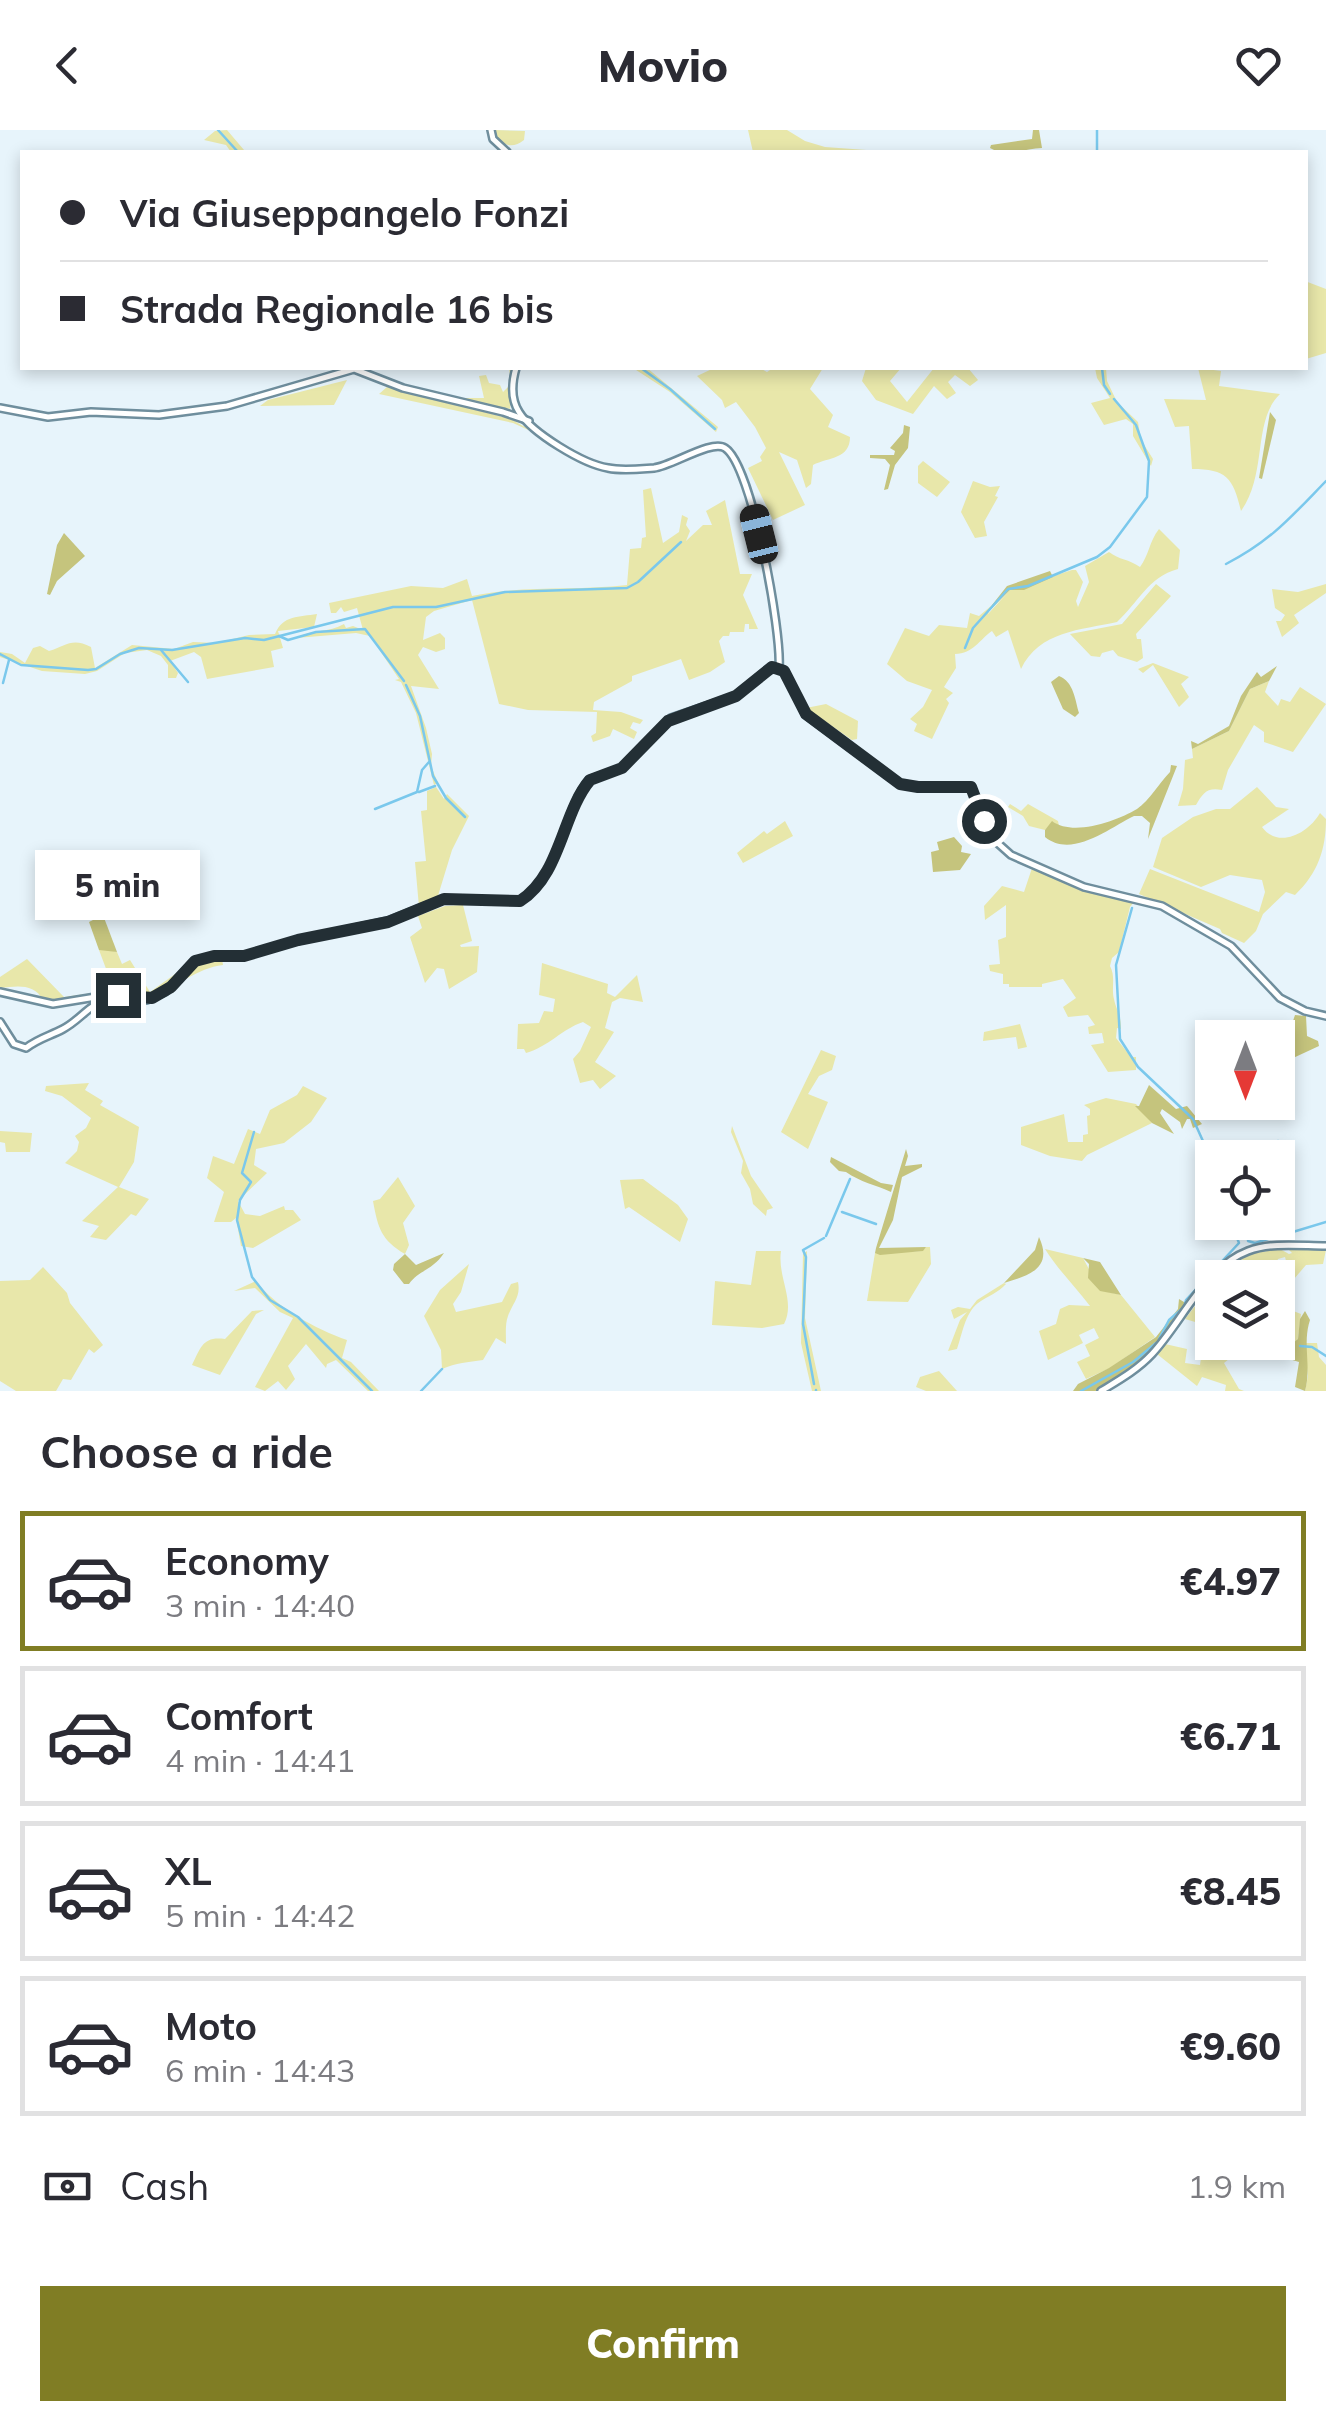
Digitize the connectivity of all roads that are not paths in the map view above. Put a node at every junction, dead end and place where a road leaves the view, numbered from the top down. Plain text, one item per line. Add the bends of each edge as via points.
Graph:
1 (490, 130) edge
2 (505, 150) edge
3 (516, 370) edge
4 (514, 403) junction
5 (0, 408) edge
6 (519, 412) junction
7 (507, 413) junction
8 (528, 422) junction
9 (779, 668) junction
10 (0, 992) edge
11 (142, 1000) junction
12 (1326, 1016) edge
13 (0, 1022) edge
14 (1326, 1246) edge
15 (1101, 1391) edge

1 - 2 main road
3 - 4 main road
4 - 6 main road
4 - 7 main road
5 - 7 main road via 53,417 159,415 227,406 354,370
6 - 7 main road
6 - 8 main road
7 - 8 main road
8 - 9 main road via 607,468 663,466 711,446 725,448 740,471 759,534
9 - 11 main road via 736,696 671,718 622,768 590,780 526,898 444,899 388,922 195,961 165,992
9 - 12 main road via 806,714 900,784 971,787 995,842 1011,855 1084,886 1162,906 1232,946 1280,998
10 - 11 main road via 53,1004 108,995
11 - 13 main road via 99,1001 22,1049
14 - 15 main road via 1244,1252 1218,1272 1146,1360

